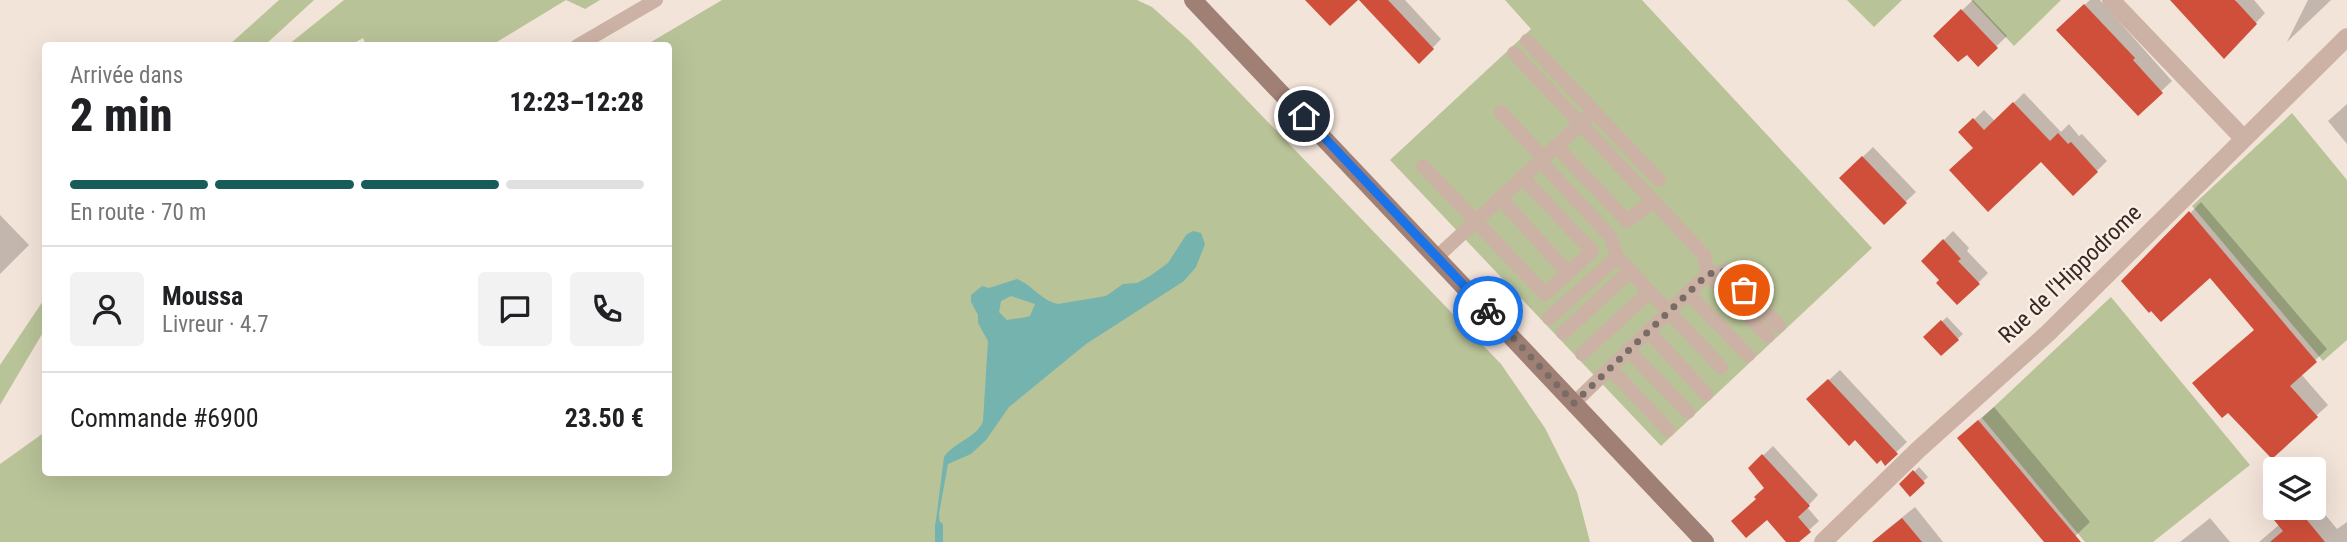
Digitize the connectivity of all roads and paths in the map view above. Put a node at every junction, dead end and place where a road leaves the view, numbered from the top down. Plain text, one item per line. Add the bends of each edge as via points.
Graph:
1 (656, 0) edge
2 (1193, 0) edge
3 (2111, 0) edge
4 (2347, 37) edge
5 (1527, 41) dead end
6 (584, 42) edge
7 (1514, 52) dead end
8 (1501, 112) dead end
9 (1593, 112) junction
10 (1580, 124) junction
11 (2243, 138) junction
12 (1556, 146) junction
13 (1541, 160) junction
14 (1423, 166) dead end
15 (1522, 177) junction
16 (1659, 180) dead end
17 (1500, 198) junction
18 (1653, 201) junction
19 (1475, 221) junction
20 (1627, 221) junction
21 (1610, 236) junction
22 (1437, 257) junction
23 (1617, 257) junction
24 (1630, 271) junction
25 (1568, 273) junction
26 (1708, 274) junction
27 (1649, 292) junction
28 (1688, 293) junction
29 (1668, 313) junction
30 (1549, 318) dead end
31 (1648, 331) junction
32 (1774, 331) dead end
33 (1563, 333) dead end
34 (1628, 350) junction
35 (1582, 354) dead end
36 (1748, 355) dead end
37 (1721, 367) dead end
38 (1610, 368) junction
39 (1706, 394) dead end
40 (1574, 403) junction
41 (1688, 412) dead end
42 (1668, 430) dead end
43 (1705, 542) edge
44 (1823, 542) edge

1 - 6 lane
2 - 22 main road
3 - 11 street
4 - 11 street, Rue de l'Hippodrome
5 - 9 lane
7 - 10 lane
8 - 13 lane
9 - 10 lane
9 - 16 lane
10 - 12 lane
10 - 18 lane
11 - 44 street, Rue de l'Hippodrome via 2048,333
12 - 13 lane
12 - 20 lane
13 - 15 lane
13 - 21 lane
14 - 19 lane
15 - 17 lane
15 - 25 lane via 1592,251
17 - 19 lane
17 - 25 lane
18 - 20 lane
18 - 26 lane via 1704,255
19 - 22 lane
19 - 25 lane via 1545,294
20 - 21 lane
21 - 23 lane
22 - 40 main road
23 - 24 lane
23 - 30 lane
24 - 27 lane
24 - 33 lane
26 - 28 lane
26 - 32 lane via 1727,271
27 - 29 lane
27 - 35 lane
28 - 29 lane
28 - 36 lane
29 - 31 lane
29 - 37 lane
31 - 34 lane
31 - 39 lane
34 - 38 lane
34 - 41 lane
38 - 40 lane
38 - 42 lane
40 - 43 main road

